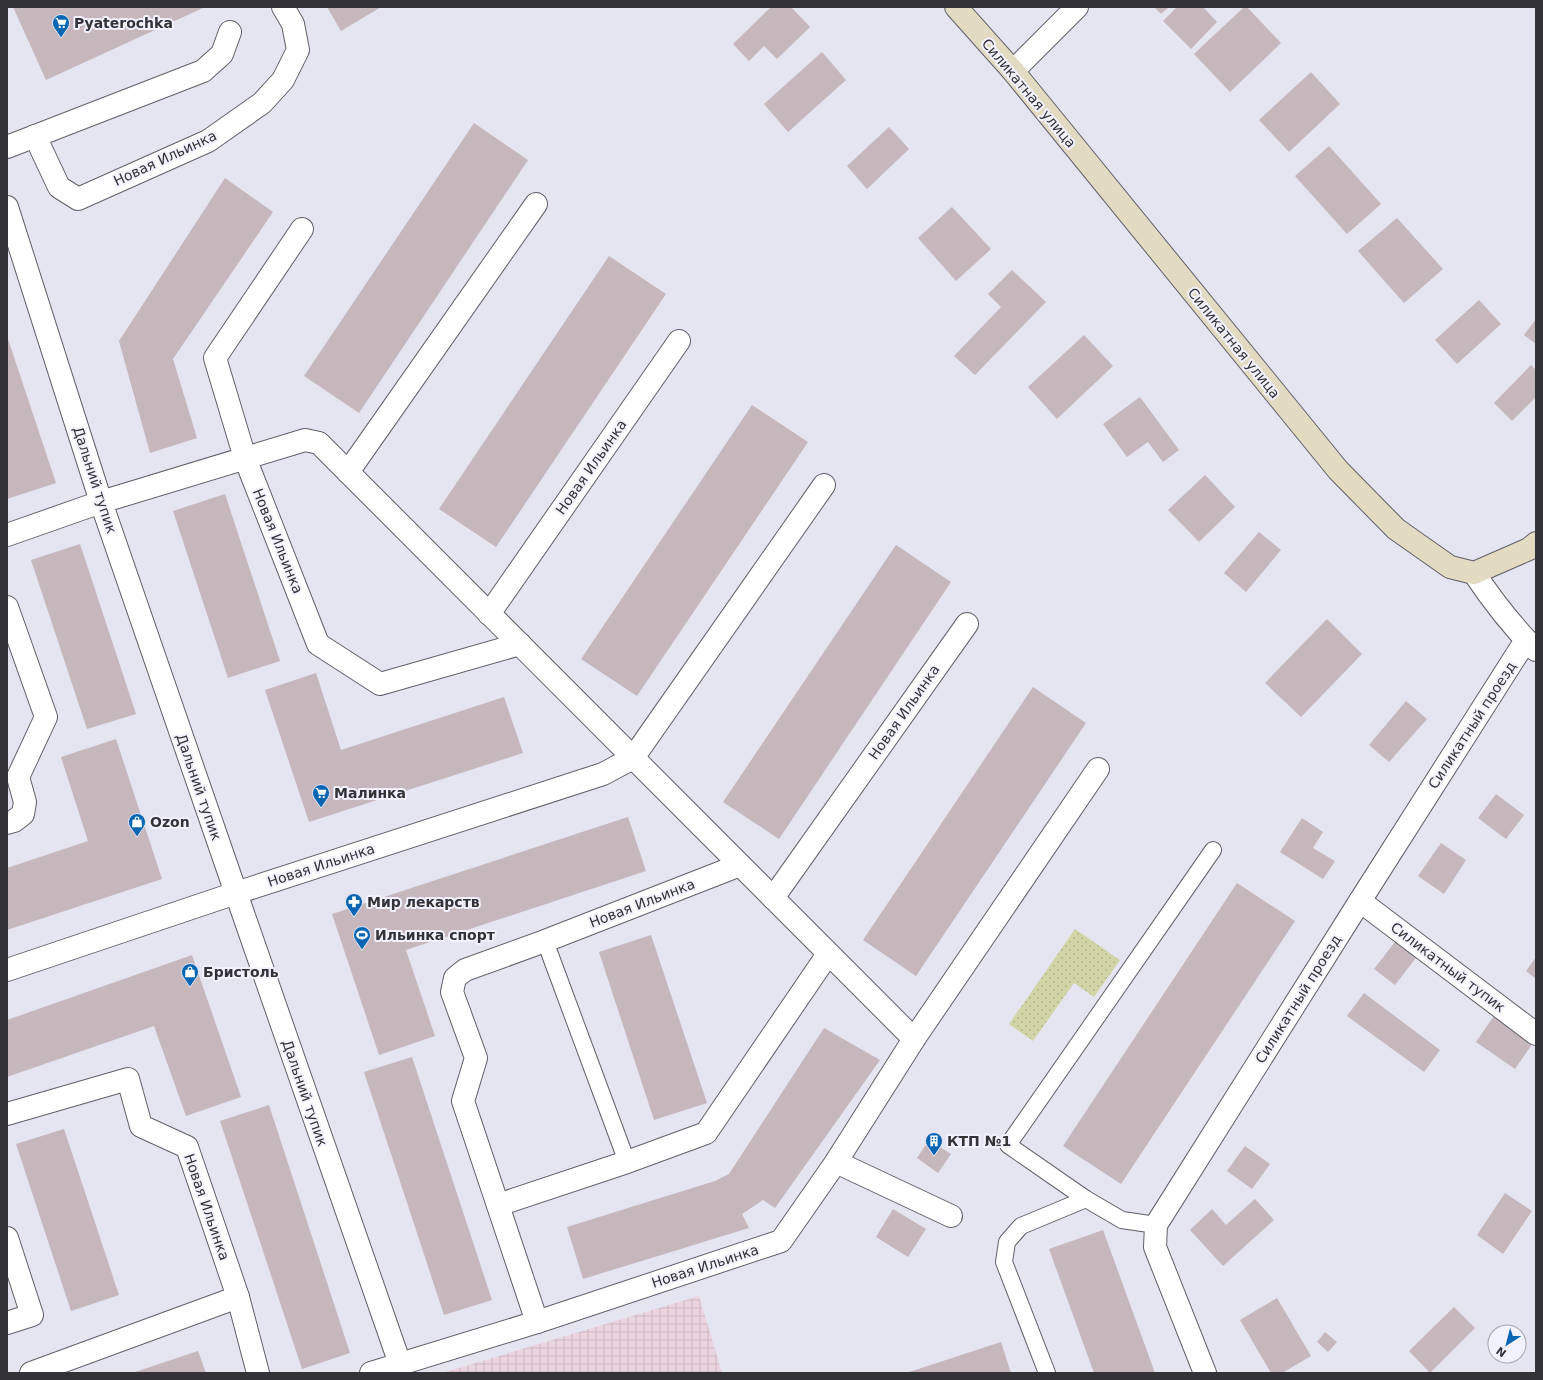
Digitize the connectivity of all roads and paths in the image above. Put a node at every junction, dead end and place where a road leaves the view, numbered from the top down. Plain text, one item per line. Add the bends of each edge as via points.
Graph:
1 (283, 7) edge
2 (956, 7) edge
3 (1077, 7) edge
4 (230, 32) dead end
5 (1013, 71) junction
6 (35, 136) junction
7 (7, 146) edge
8 (536, 204) dead end
9 (9, 221) edge
10 (302, 229) dead end
11 (679, 341) dead end
12 (245, 458) junction
13 (348, 472) junction
14 (824, 485) dead end
15 (101, 502) junction
16 (7, 535) edge
17 (1536, 543) edge
18 (1474, 573) junction
19 (7, 607) edge
20 (489, 614) junction
21 (966, 624) dead end
22 (520, 644) junction
23 (1531, 645) edge
24 (633, 758) junction
25 (1098, 769) dead end
26 (7, 823) edge
27 (1213, 850) dead end
28 (740, 865) junction
29 (236, 893) junction
30 (773, 898) junction
31 (1360, 900) junction
32 (545, 941) junction
33 (828, 954) junction
34 (7, 970) edge
35 (1536, 1034) edge
36 (914, 1039) junction
37 (7, 1114) edge
38 (627, 1162) junction
39 (836, 1162) junction
40 (1086, 1199) junction
41 (498, 1205) junction
42 (951, 1216) dead end
43 (1156, 1225) junction
44 (7, 1238) edge
45 (238, 1297) junction
46 (537, 1322) junction
47 (7, 1323) edge
48 (400, 1364) junction
49 (31, 1373) edge
50 (258, 1373) edge
51 (371, 1373) edge
52 (1047, 1373) edge
53 (1205, 1373) edge

1 - 6 street, Новая Ильинка via 293,24 298,50 283,80 262,103 208,141 78,198 59,187
2 - 5 street, Силикатная улица
3 - 5 street
4 - 6 street via 222,54 203,72
5 - 18 street, Силикатная улица via 1338,470 1396,529 1450,567
6 - 7 street
8 - 13 street
9 - 15 street, Дальний тупик
10 - 12 street, Новая Ильинка via 215,358
11 - 20 street, Новая Ильинка
12 - 13 street via 304,440 319,443
12 - 15 street
12 - 22 street, Новая Ильинка via 318,644 380,684
13 - 20 street
14 - 24 street, Новая Ильинка
15 - 16 street
15 - 29 street, Дальний тупик
17 - 18 street via 1530,549
18 - 23 street
19 - 26 street via 46,717 18,777 25,802 23,814
20 - 22 street
21 - 30 street, Новая Ильинка
22 - 24 street
23 - 31 street, Силикатный проезд
24 - 28 street
24 - 29 street, Новая Ильинка via 603,774
25 - 36 street, Новая Ильинка
27 - 40 lane via 1008,1145
28 - 30 street
28 - 32 street, Новая Ильинка
29 - 34 street, Новая Ильинка
29 - 48 street, Дальний тупик
30 - 33 street
31 - 35 street, Силикатный тупик
31 - 43 street, Силикатный проезд
32 - 38 lane
32 - 41 street, Новая Ильинка via 465,970 455,978 452,992 476,1058 464,1101
33 - 36 street
33 - 38 street via 706,1133
36 - 39 street, Новая Ильинка
37 - 45 street, Новая Ильинка via 128,1079 141,1126 187,1147
38 - 41 street
39 - 42 street
39 - 46 street, Новая Ильинка via 781,1241
40 - 43 lane via 1122,1220
40 - 52 lane via 1021,1226 1007,1242 1004,1262
41 - 46 street, Новая Ильинка
43 - 53 street, Силикатный проезд via 1155,1247
44 - 47 street via 32,1316
45 - 49 street
45 - 50 street, Новая Ильинка
46 - 48 street, Новая Ильинка
48 - 51 street, Новая Ильинка

